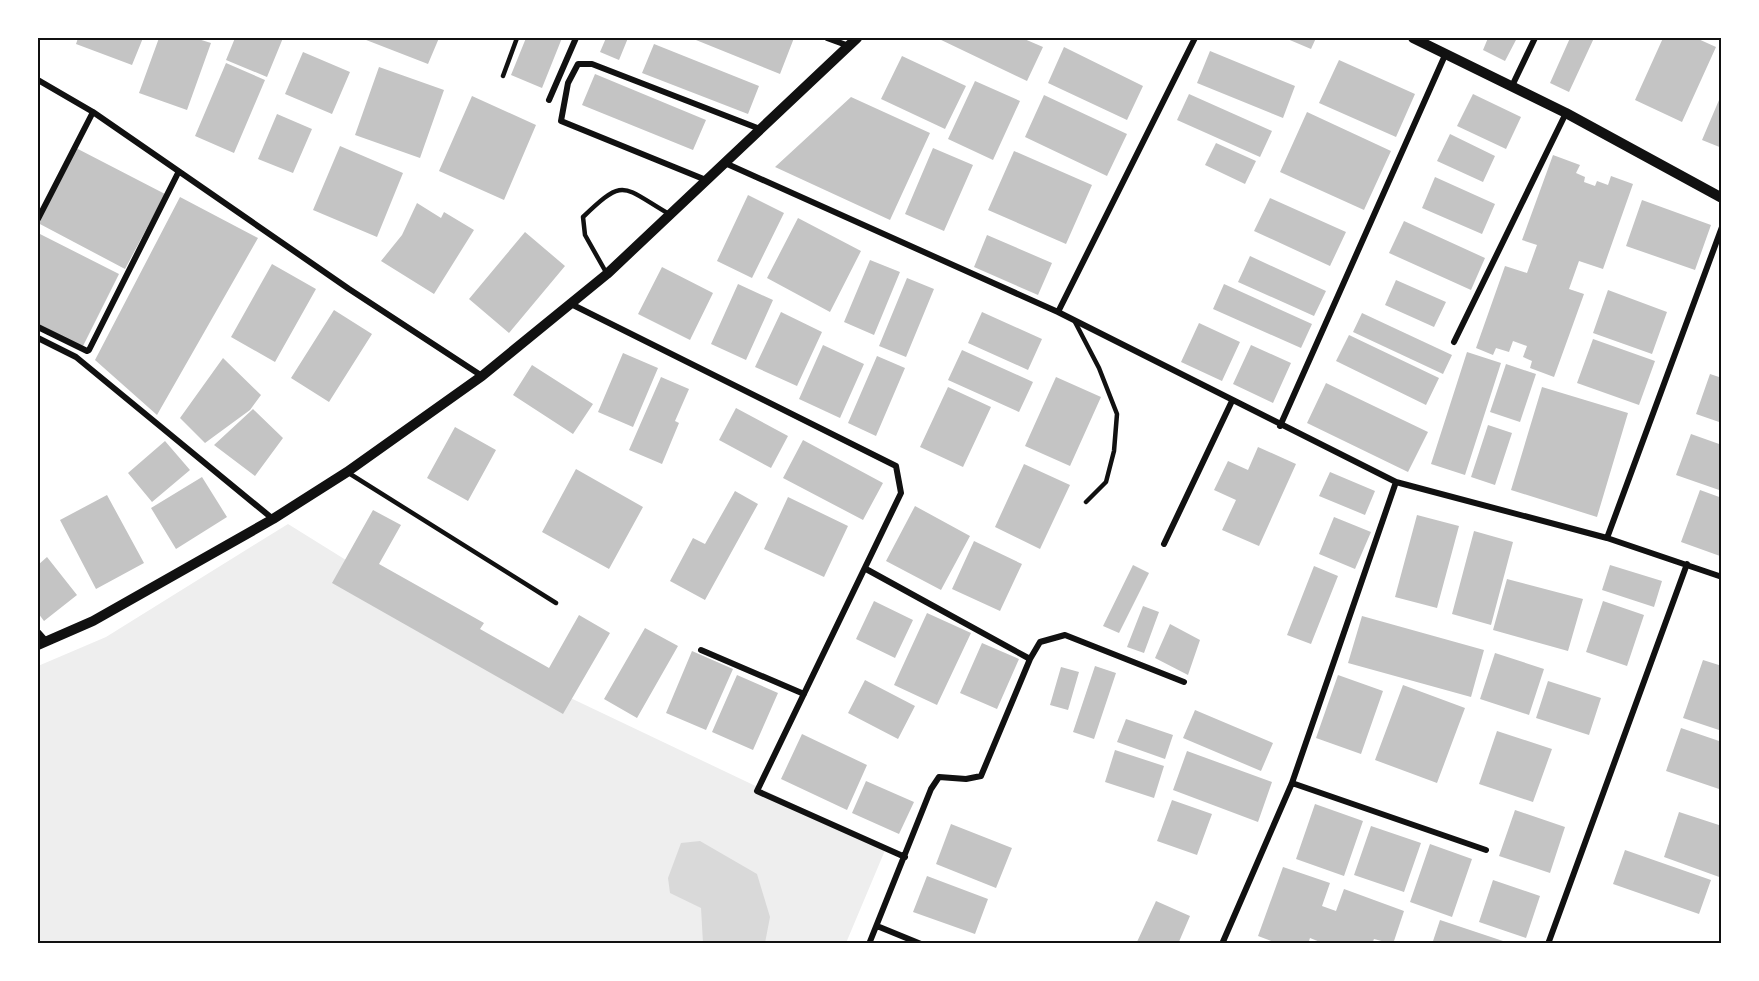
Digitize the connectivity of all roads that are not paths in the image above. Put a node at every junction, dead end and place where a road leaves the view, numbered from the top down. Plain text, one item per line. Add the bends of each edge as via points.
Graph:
1 (518, 38) edge
2 (576, 38) edge
3 (827, 38) edge
4 (1195, 38) edge
5 (1413, 38) edge
6 (1535, 38) edge
7 (853, 42) edge
8 (1446, 53) junction
9 (503, 76) dead end
10 (38, 80) edge
11 (1512, 86) junction
12 (549, 100) dead end
13 (93, 112) junction
14 (1566, 113) junction
15 (760, 129) junction
16 (725, 163) junction
17 (178, 173) junction
18 (706, 180) junction
19 (1722, 198) edge
20 (669, 214) junction
21 (38, 219) edge
22 (1722, 227) edge
23 (607, 274) junction
24 (571, 304) junction
25 (1058, 312) junction
26 (1073, 319) junction
27 (38, 327) edge
28 (38, 338) edge
29 (1454, 342) dead end
30 (482, 376) junction
31 (1232, 401) junction
32 (1280, 426) junction
33 (347, 472) junction
34 (1396, 482) junction
35 (1086, 502) dead end
36 (273, 519) junction
37 (1607, 538) junction
38 (1164, 544) dead end
39 (1687, 564) junction
40 (866, 569) junction
41 (1722, 577) edge
42 (556, 603) dead end
43 (38, 632) edge
44 (42, 643) edge
45 (701, 650) dead end
46 (1030, 659) junction
47 (1184, 682) dead end
48 (804, 694) junction
49 (1292, 783) junction
50 (1486, 850) dead end
51 (905, 857) junction
52 (877, 926) junction
53 (869, 944) edge
54 (921, 944) edge
55 (1222, 944) edge
56 (1548, 944) edge

1 - 9 lane
2 - 12 street
3 - 7 street
4 - 25 street
5 - 8 street
6 - 11 street
7 - 15 street
8 - 11 street
8 - 32 street
10 - 13 street
11 - 14 street
13 - 17 street
13 - 21 street
14 - 19 street
14 - 29 street
15 - 16 street
15 - 18 street via 592,63 578,64 568,84 561,121
16 - 18 street
16 - 25 street
17 - 27 street via 89,350
17 - 30 street
18 - 20 street
20 - 23 street
20 - 23 lane via 619,188 609,192 583,217 582,224
22 - 37 street
23 - 24 street
24 - 30 street
24 - 40 street via 896,466 901,493
25 - 26 street
26 - 31 street
26 - 35 lane via 1117,414 1106,482
28 - 36 street via 76,357
30 - 33 street
31 - 32 street
31 - 38 street
32 - 34 street
33 - 36 street
33 - 42 lane
34 - 37 street
34 - 49 street
36 - 44 street via 93,621
37 - 39 street
39 - 41 street
39 - 56 street
40 - 46 street
40 - 48 street
43 - 44 street
45 - 48 street
46 - 47 street via 1040,642 1065,635
46 - 51 street via 981,776 939,777
48 - 51 street via 757,790
49 - 50 street
49 - 55 street
51 - 52 street
52 - 53 street
52 - 54 street

